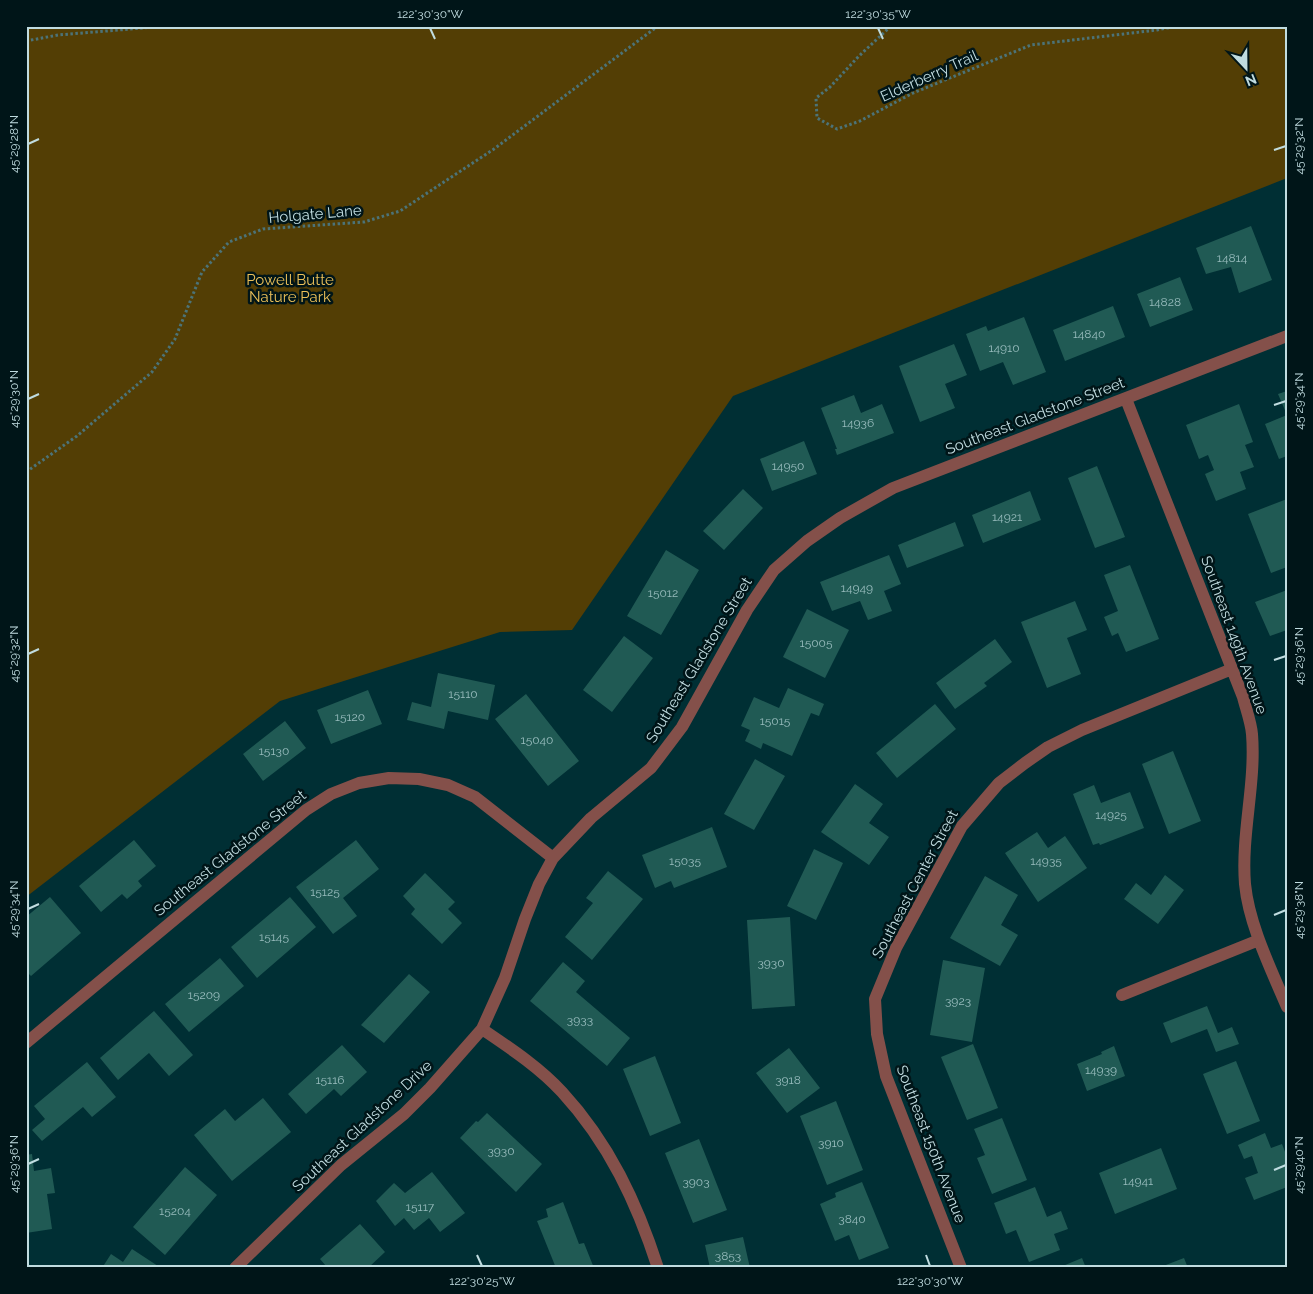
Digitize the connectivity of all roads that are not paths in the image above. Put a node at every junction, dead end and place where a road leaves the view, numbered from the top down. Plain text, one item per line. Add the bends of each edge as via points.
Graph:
1 (1287, 336) edge
2 (1126, 398) junction
3 (1232, 669) junction
4 (553, 858) junction
5 (1259, 940) junction
6 (1122, 995) dead end
7 (875, 999) joint
8 (1287, 1007) edge
9 (482, 1029) junction
10 (26, 1043) edge
11 (236, 1268) edge
12 (658, 1268) edge
13 (961, 1268) edge

1 - 2 street, Southeast Gladstone Street
2 - 3 street, Southeast 149th Avenue
2 - 4 street, Southeast Gladstone Street via 893,488 806,541 774,570 747,610 682,727 651,768 591,818
3 - 5 street, Southeast 149th Avenue via 1252,733 1245,884
3 - 7 street, Southeast Center Street via 1082,730 1048,747 1000,783 962,826 896,948
4 - 9 street, Southeast Gladstone Drive via 528,910 506,978
4 - 10 street, Southeast Gladstone Street via 475,797 448,785 419,779 389,778 359,783 331,794 306,810
5 - 6 street
5 - 8 street, Southeast 149th Avenue
7 - 13 street, Southeast 150th Avenue via 877,1034 886,1076
9 - 11 street, Southeast Gladstone Drive via 424,1095 341,1164
9 - 12 street via 535,1066 585,1120 621,1175

